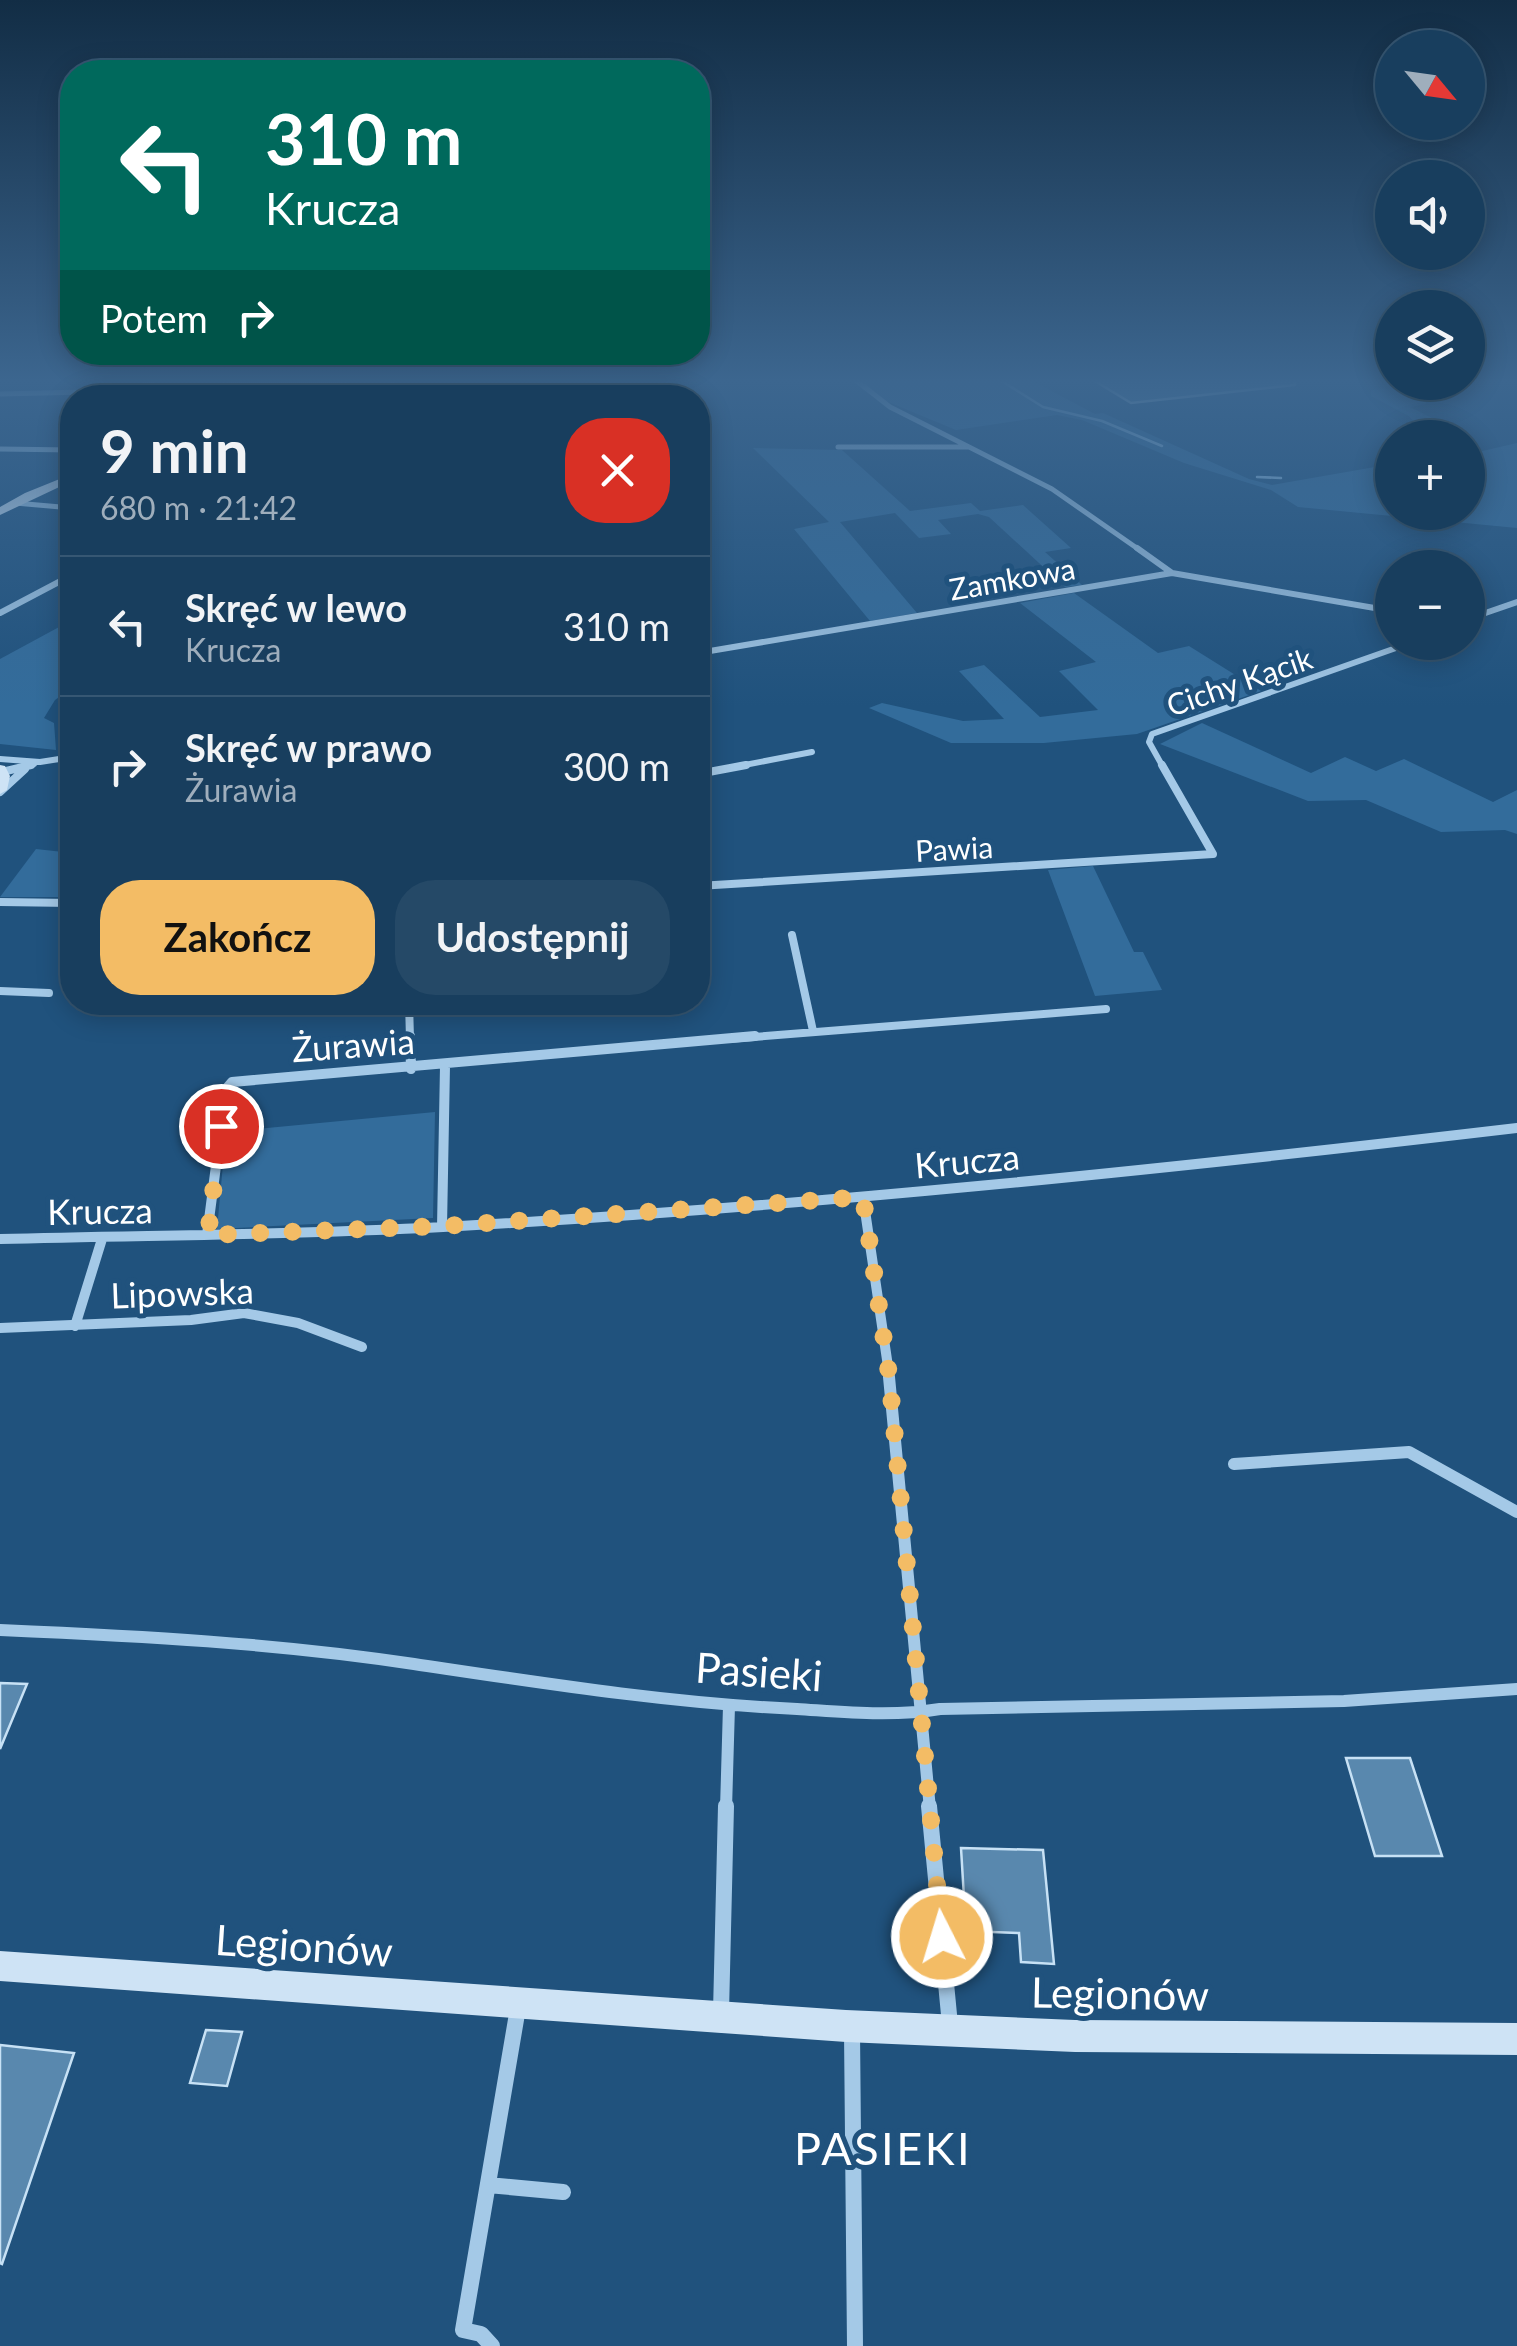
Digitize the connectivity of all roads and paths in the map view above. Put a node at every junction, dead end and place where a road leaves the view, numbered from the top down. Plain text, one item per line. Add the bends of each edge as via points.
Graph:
1 (48, 487) edge
2 (1047, 487) edge
3 (9, 503) edge
4 (60, 507) edge
5 (0, 512) edge
6 (1172, 574) junction
7 (60, 580) edge
8 (1517, 602) edge
9 (1375, 608) edge
10 (0, 613) edge
11 (1485, 614) edge
12 (710, 651) edge
13 (1375, 655) edge
14 (812, 752) dead end
15 (60, 758) edge
16 (26, 764) junction
17 (1, 768) edge
18 (710, 772) edge
19 (0, 791) edge
20 (1213, 854) joint
21 (710, 885) edge
22 (0, 902) edge
23 (60, 903) edge
24 (792, 935) dead end
25 (0, 992) edge
26 (49, 993) dead end
27 (1106, 1008) dead end
28 (409, 1015) edge
29 (813, 1031) junction
30 (445, 1066) junction
31 (411, 1068) junction
32 (1517, 1128) edge
33 (863, 1197) junction
34 (442, 1226) junction
35 (208, 1235) junction
36 (0, 1239) edge
37 (102, 1239) junction
38 (75, 1326) junction
39 (0, 1328) edge
40 (362, 1347) dead end
41 (1234, 1464) dead end
42 (1517, 1512) edge
43 (0, 1630) edge
44 (1517, 1689) edge
45 (729, 1706) junction
46 (922, 1712) junction
47 (0, 1966) edge
48 (519, 2002) junction
49 (721, 2018) junction
50 (852, 2026) junction
51 (950, 2030) junction
52 (1517, 2039) edge
53 (488, 2185) junction
54 (563, 2192) dead end
55 (492, 2346) edge
56 (854, 2346) edge

1 - 3 street
2 - 6 street
3 - 4 street
3 - 5 street
6 - 9 street, Zamkowa
6 - 12 street, Zamkowa
7 - 10 street
8 - 11 street
13 - 20 street, Cichy Kącik via 1152,734 1149,742
14 - 18 street
15 - 16 street
16 - 17 street
16 - 19 street
17 - 19 street
20 - 21 street, Pawia
22 - 23 street
24 - 29 street
25 - 26 street
27 - 29 street, Żurawia
28 - 31 street
29 - 30 street, Żurawia
30 - 31 street, Żurawia
30 - 34 street
31 - 35 street, Żurawia via 232,1082
32 - 33 street, Krucza
33 - 34 street, Krucza
33 - 46 street via 889,1374
34 - 35 street, Krucza
35 - 37 street, Krucza
36 - 37 street, Krucza
37 - 38 street
38 - 39 street, Lipowska
38 - 40 street, Lipowska via 244,1313
41 - 42 street via 1410,1452
43 - 45 street, Pasieki via 184,1638
44 - 46 street, Pasieki via 1344,1701
45 - 46 street, Pasieki
45 - 49 street
46 - 51 street
47 - 48 street, Legionów
48 - 49 street, Legionów
48 - 53 street
49 - 50 street, Legionów
50 - 51 street, Legionów
50 - 56 street
51 - 52 street, Legionów
53 - 54 street
53 - 55 street via 463,2330 481,2334

